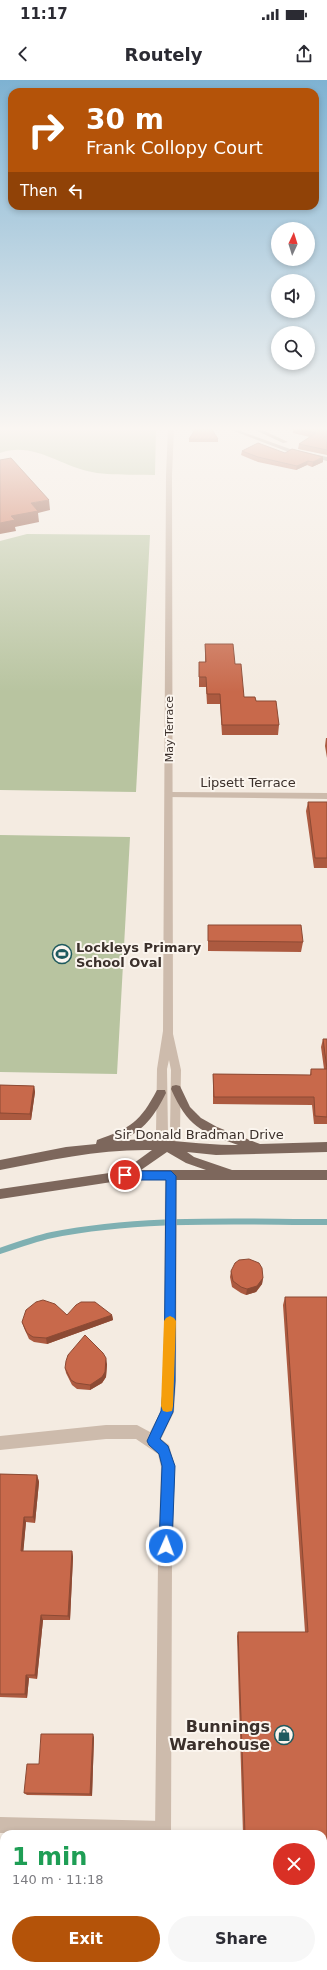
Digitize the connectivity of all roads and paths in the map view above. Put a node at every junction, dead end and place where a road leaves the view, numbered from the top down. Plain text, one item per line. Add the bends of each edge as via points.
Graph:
1 (171, 516) edge
2 (169, 795) junction
3 (327, 796) edge
4 (168, 1031) junction
5 (176, 1089) junction
6 (161, 1093) junction
7 (166, 1146) junction
8 (260, 1148) junction
9 (327, 1148) edge
10 (78, 1151) junction
11 (0, 1165) edge
12 (125, 1175) junction
13 (327, 1175) edge
14 (171, 1176) junction
15 (239, 1176) junction
16 (0, 1194) edge
17 (153, 1441) junction
18 (0, 1443) edge
19 (0, 1826) edge
20 (130, 1830) edge
21 (163, 1830) edge

1 - 2 street, May Terrace
2 - 3 street, Lipsett Terrace
2 - 4 street, May Terrace
4 - 5 street, May Terrace via 176,1070
4 - 6 street, May Terrace
5 - 7 street, May Terrace via 175,1133
5 - 8 main road via 187,1110 202,1125
6 - 7 street, May Terrace via 161,1133
6 - 10 main road via 150,1114 135,1130
7 - 8 main road, Sir Donald Bradman Drive via 216,1150
7 - 10 main road, Sir Donald Bradman Drive via 124,1145
7 - 12 main road
7 - 15 main road via 190,1160
8 - 9 main road, Sir Donald Bradman Drive
10 - 11 main road, Sir Donald Bradman Drive
12 - 14 main road
12 - 16 main road
13 - 15 main road
14 - 15 main road
14 - 17 street via 169,1389 167,1412
17 - 18 street via 137,1432 106,1432
17 - 21 street via 164,1450 168,1466
19 - 20 street

